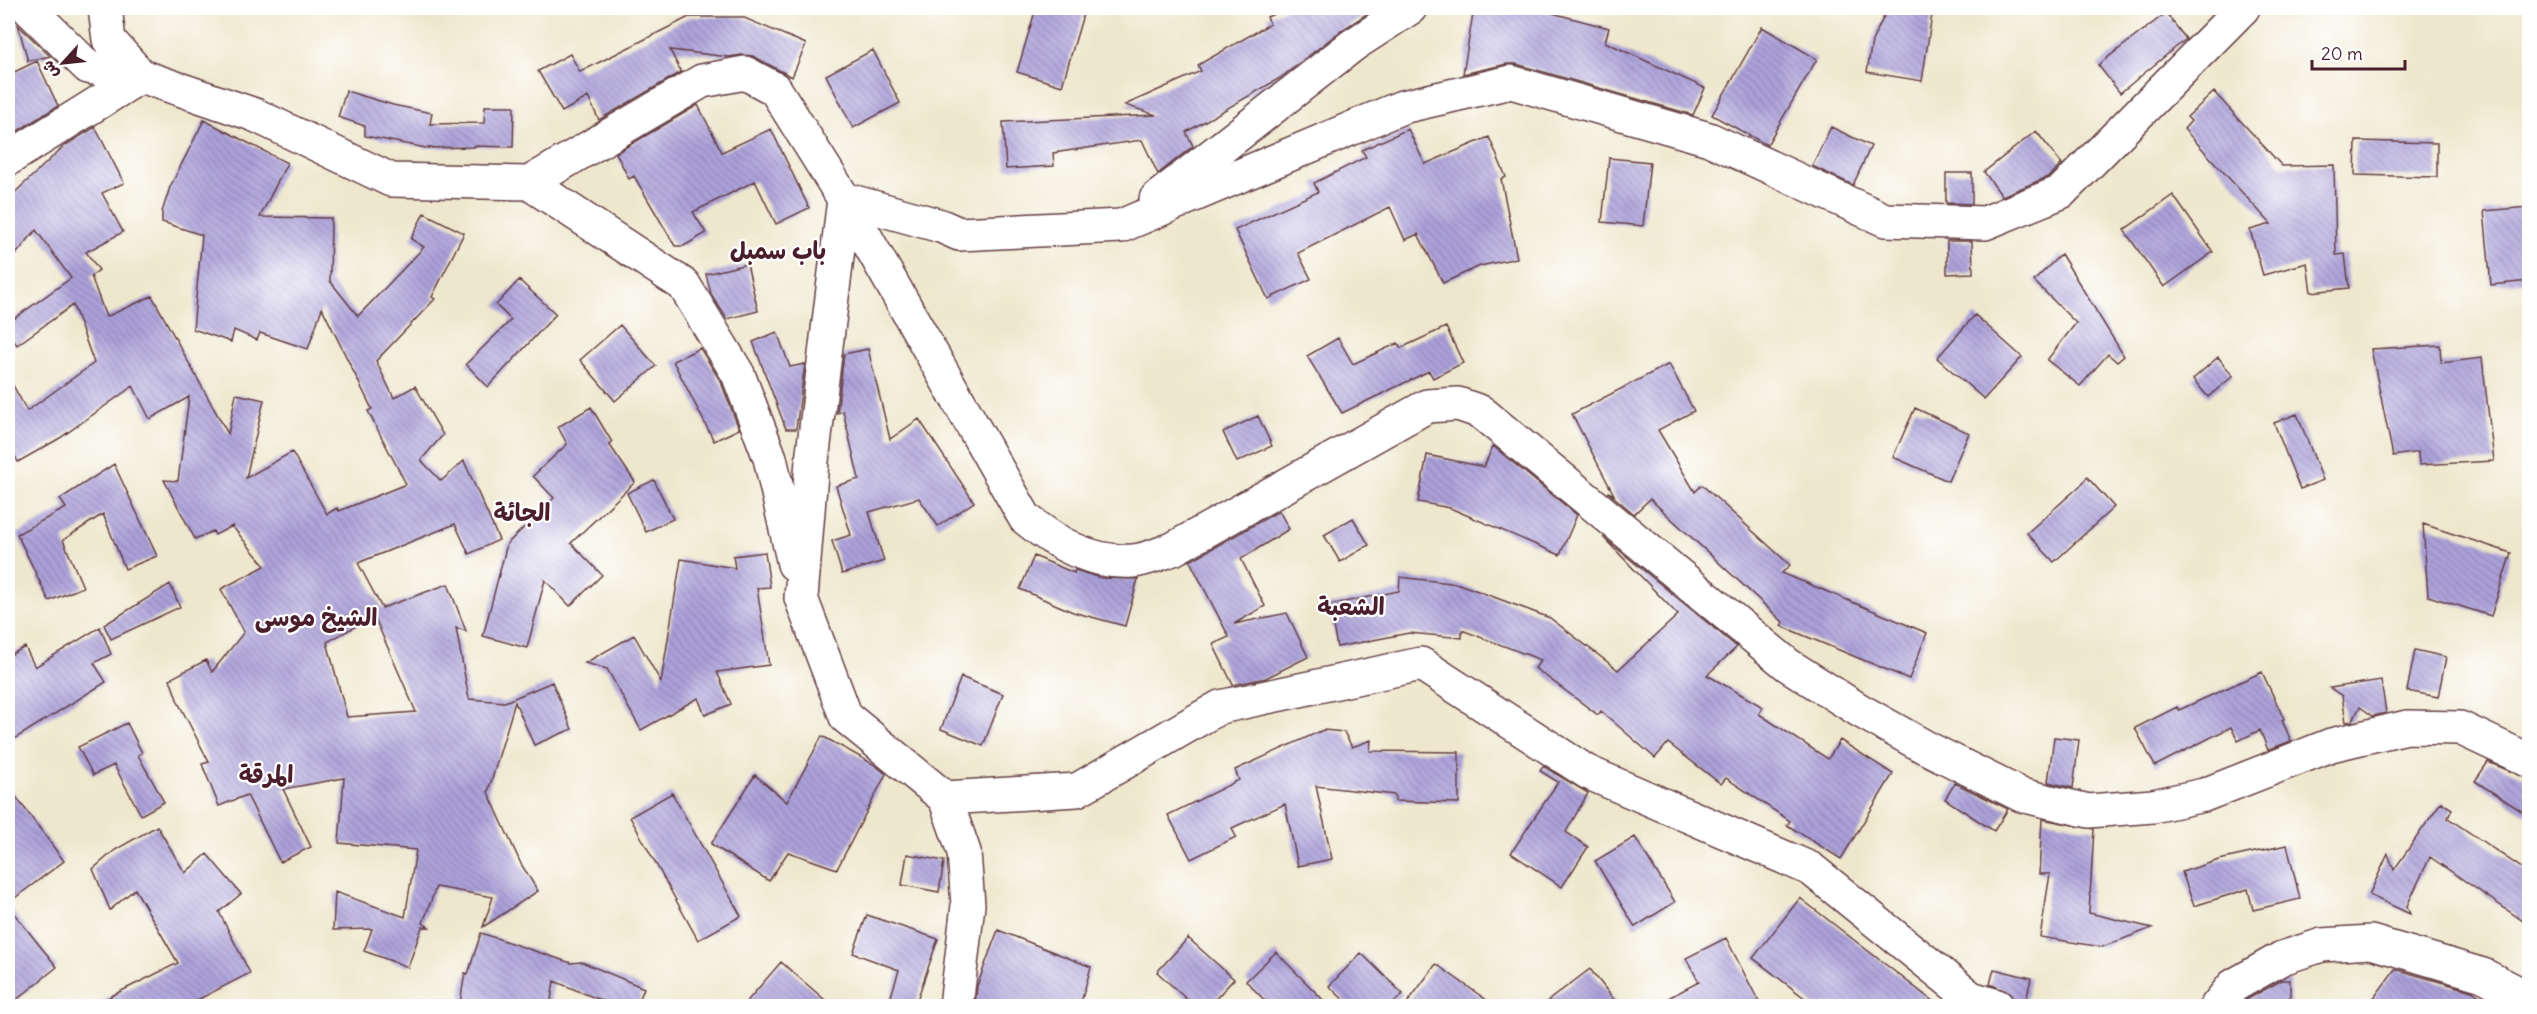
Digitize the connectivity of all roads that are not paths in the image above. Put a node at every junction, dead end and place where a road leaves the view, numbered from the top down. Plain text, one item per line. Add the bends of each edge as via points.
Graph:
1 (28, 8) edge
2 (105, 8) edge
3 (1410, 8) edge
4 (2243, 8) edge
5 (141, 76) junction
6 (8, 159) edge
7 (529, 183) junction
8 (844, 199) junction
9 (1121, 226) junction
10 (801, 598) junction
11 (2529, 761) edge
12 (945, 798) junction
13 (2529, 999) edge
14 (956, 1006) edge
15 (1997, 1006) edge
16 (2217, 1006) edge

1 - 5 street via 88,67
2 - 5 street via 109,40
3 - 9 street via 1353,45
4 - 9 street via 2061,192 1985,224 1885,220 1709,139 1511,82 1402,107
5 - 6 street
5 - 7 street via 255,115 391,180
7 - 8 street via 702,81 745,73 775,89
7 - 10 street via 684,285 738,374 770,458
8 - 9 street via 941,225 959,234
8 - 10 street via 812,461
8 - 11 street via 1024,518 1048,538 1098,560 1135,561 1173,549 1427,406 1458,404 1481,412 1788,665 1916,742 2021,795 2089,811 2153,806 2204,795 2331,745 2407,727 2460,728
10 - 12 street via 846,717
12 - 14 street via 963,852 968,905
12 - 15 street via 1077,790 1220,707 1421,664 1587,772 1811,869 1971,998
13 - 16 street via 2483,975 2371,942 2322,945 2282,958 2233,986

